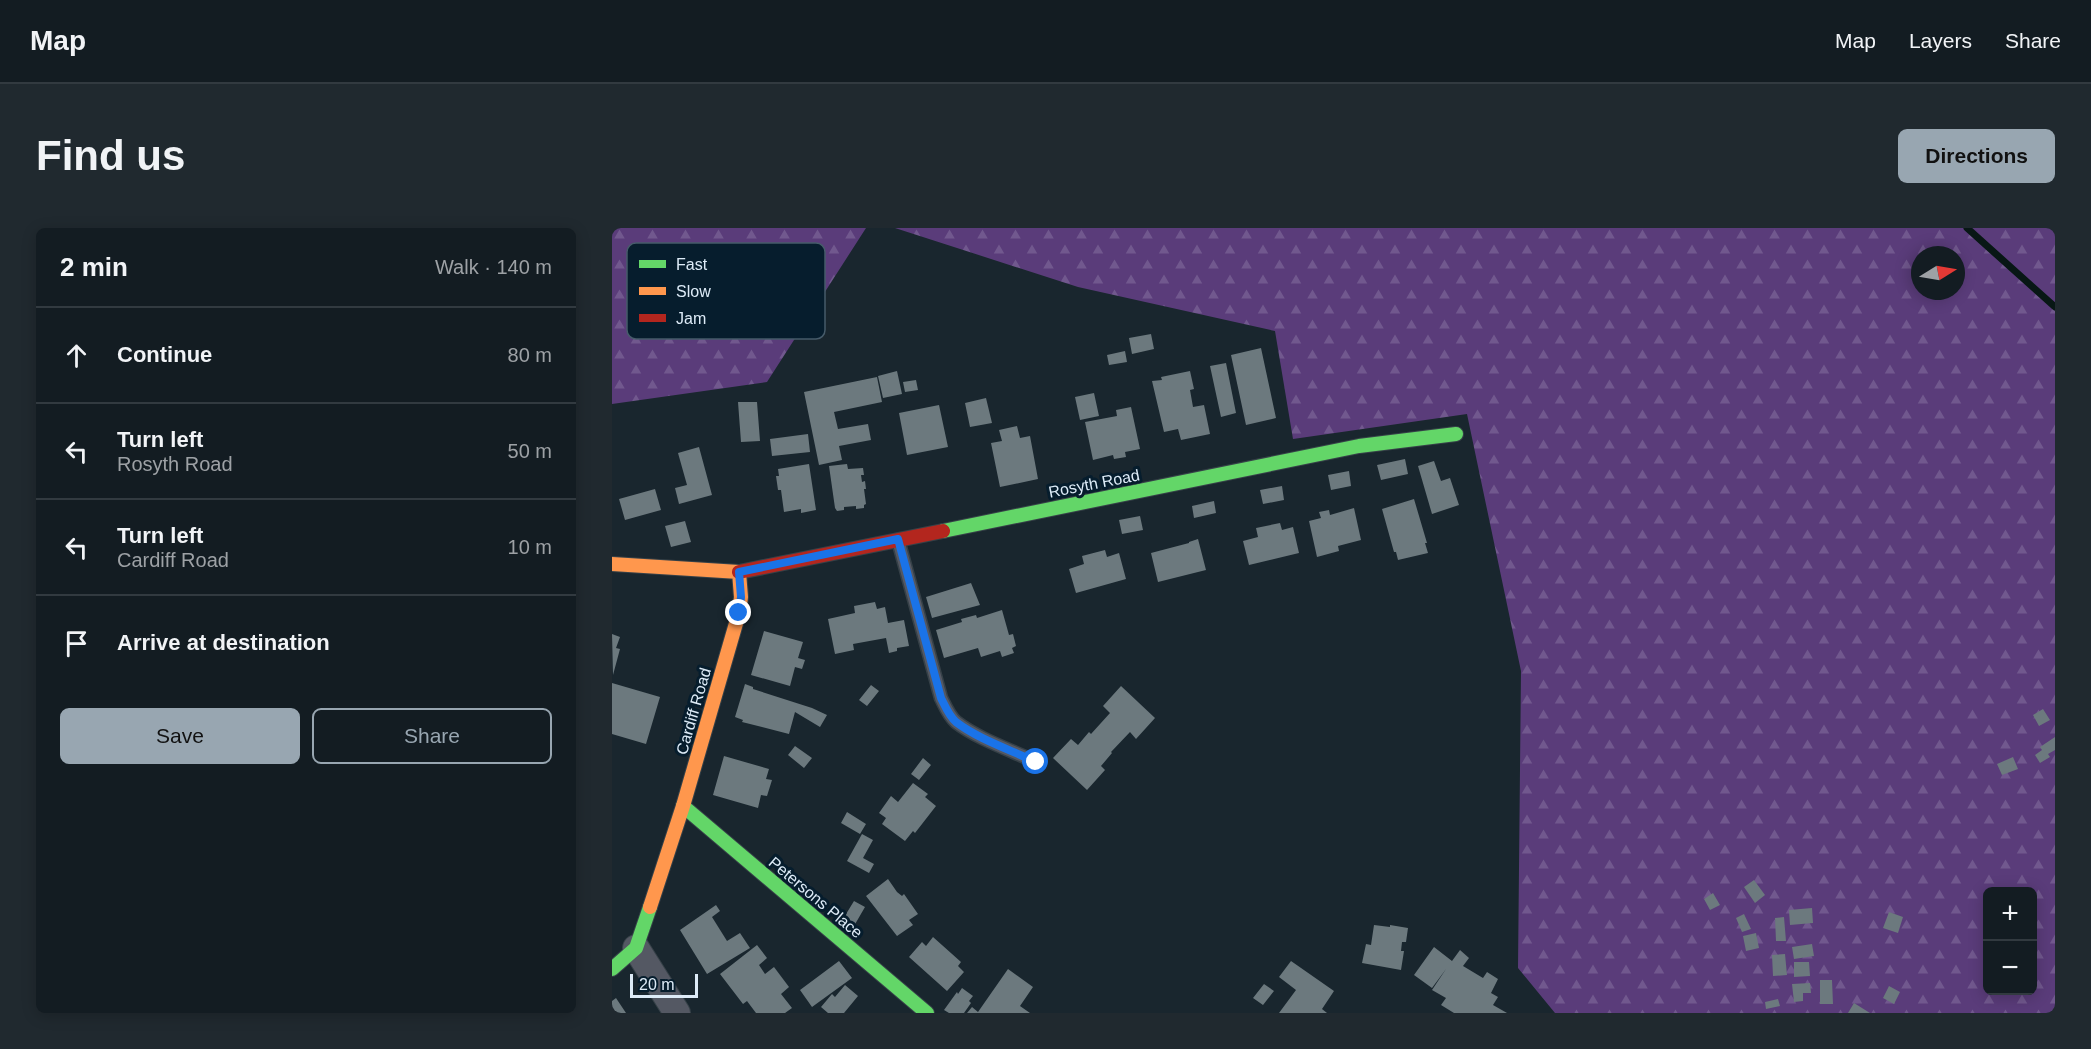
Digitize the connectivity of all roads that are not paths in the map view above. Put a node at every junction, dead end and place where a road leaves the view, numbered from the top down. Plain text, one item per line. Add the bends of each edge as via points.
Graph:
1 (1456, 434) dead end
2 (898, 539) junction
3 (612, 564) edge
4 (739, 572) junction
5 (1036, 762) dead end
6 (683, 806) junction
7 (636, 948) junction
8 (612, 969) edge
9 (677, 1013) edge
10 (927, 1013) edge

1 - 2 street, Rosyth Road via 1359,446
2 - 4 street, Rosyth Road
2 - 5 lane via 947,711 971,731
3 - 4 street
4 - 6 street, Cardiff Road via 739,613
6 - 7 street, Cardiff Road
6 - 10 street, Petersons Place
7 - 8 street
7 - 9 street

